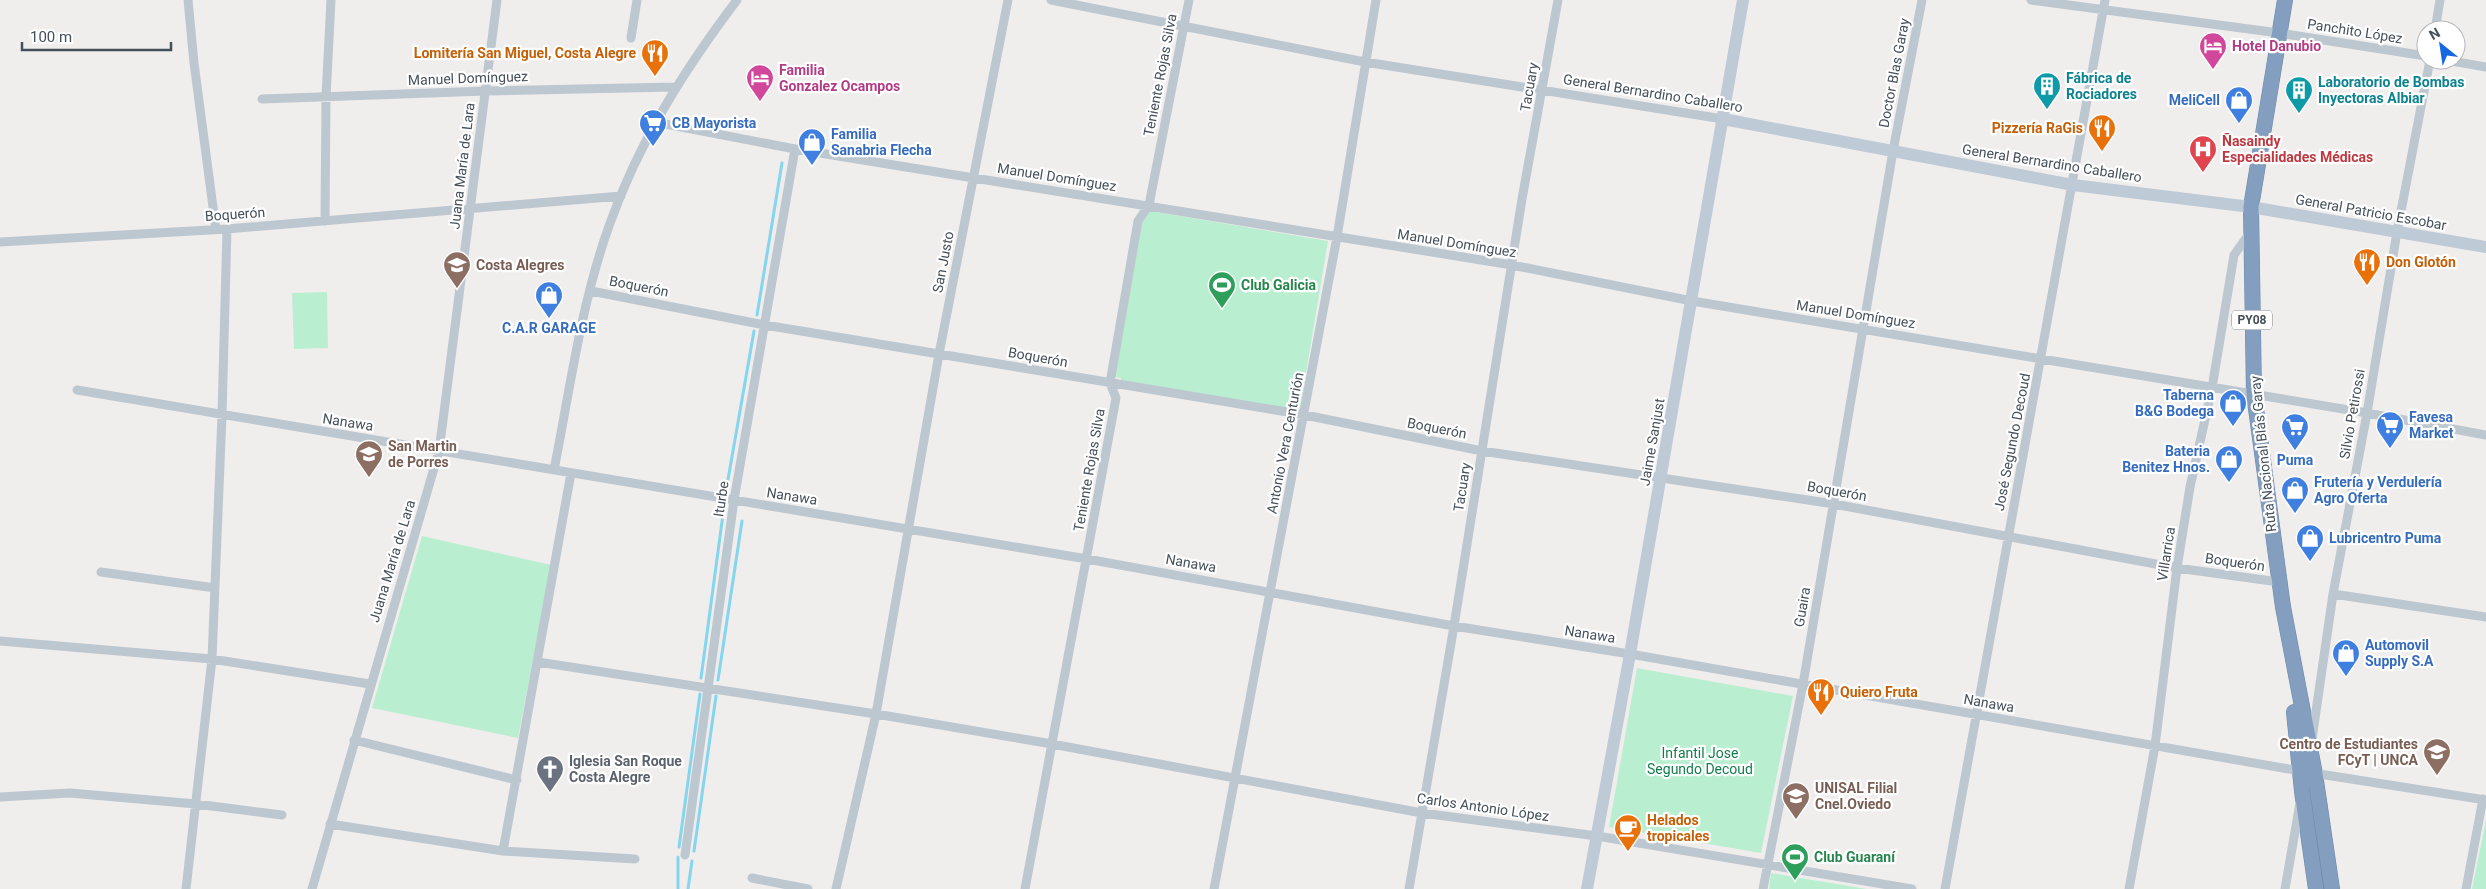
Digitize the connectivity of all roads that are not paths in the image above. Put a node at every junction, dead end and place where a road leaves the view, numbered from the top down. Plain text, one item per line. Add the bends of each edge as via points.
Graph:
1 (188, 0) edge
2 (331, 0) edge
3 (497, 0) edge
4 (637, 0) edge
5 (737, 0) edge
6 (1008, 0) edge
7 (1051, 0) edge
8 (1189, 0) edge
9 (1376, 0) edge
10 (1558, 0) edge
11 (1743, 0) edge
12 (1922, 0) edge
13 (2031, 0) edge
14 (2105, 0) edge
15 (2285, 0) edge
16 (2440, 0) edge
17 (2104, 11) junction
18 (2437, 20) edge
19 (1184, 26) junction
20 (2279, 33) junction
21 (631, 38) dead end
22 (2416, 54) edge
23 (1365, 62) junction
24 (2466, 64) edge
25 (2486, 67) edge
26 (2428, 70) edge
27 (675, 87) junction
28 (1543, 90) junction
29 (486, 91) junction
30 (326, 97) junction
31 (262, 99) dead end
32 (1723, 119) junction
33 (654, 122) junction
34 (795, 149) junction
35 (1893, 151) junction
36 (973, 177) junction
37 (2073, 184) junction
38 (621, 196) junction
39 (1149, 205) junction
40 (2251, 207) junction
41 (471, 208) junction
42 (325, 221) junction
43 (227, 229) junction
44 (216, 230) junction
45 (2252, 230) junction
46 (2397, 232) junction
47 (1337, 237) junction
48 (0, 242) edge
49 (2486, 247) edge
50 (1512, 265) junction
51 (591, 291) junction
52 (1692, 301) junction
53 (765, 324) junction
54 (1864, 328) junction
55 (939, 354) junction
56 (2041, 359) junction
57 (1110, 383) junction
58 (2212, 388) junction
59 (77, 390) dead end
60 (2254, 394) junction
61 (2367, 412) junction
62 (222, 415) junction
63 (1305, 415) junction
64 (2486, 435) edge
65 (439, 451) junction
66 (1482, 451) junction
67 (554, 470) junction
68 (571, 473) junction
69 (1661, 476) junction
70 (734, 500) junction
71 (1834, 504) junction
72 (909, 529) junction
73 (2008, 536) junction
74 (1086, 559) junction
75 (2177, 568) junction
76 (101, 572) dead end
77 (2279, 582) junction
78 (215, 588) junction
79 (1271, 591) junction
80 (2333, 594) junction
81 (2486, 617) edge
82 (1454, 626) junction
83 (2288, 640) junction
84 (0, 641) edge
85 (1630, 654) junction
86 (212, 659) junction
87 (538, 662) junction
88 (370, 684) junction
89 (1803, 684) junction
90 (708, 687) junction
91 (876, 714) junction
92 (1976, 715) junction
93 (354, 740) junction
94 (1052, 744) junction
95 (2155, 746) junction
96 (2310, 750) junction
97 (2300, 771) junction
98 (2315, 774) junction
99 (1235, 778) junction
100 (517, 780) junction
101 (2302, 791) junction
102 (0, 797) edge
103 (2485, 799) edge
104 (196, 804) junction
105 (1422, 813) junction
106 (282, 815) dead end
107 (330, 824) junction
108 (1597, 836) junction
109 (504, 851) junction
110 (685, 855) dead end
111 (634, 859) dead end
112 (1767, 864) junction
113 (752, 878) dead end
114 (186, 889) edge
115 (312, 889) edge
116 (808, 889) edge
117 (836, 889) edge
118 (1026, 889) edge
119 (1214, 889) edge
120 (1409, 889) edge
121 (1587, 889) edge
122 (1762, 889) edge
123 (1912, 889) edge
124 (1945, 889) edge
125 (2129, 889) edge
126 (2285, 889) edge
127 (2316, 889) edge
128 (2332, 889) edge
129 (2466, 889) edge

1 - 44 street
2 - 30 street
3 - 29 street, Juana María de Lara
4 - 21 street
5 - 27 street
6 - 36 street, San Justo
7 - 19 street, General Bernardino Caballero
8 - 19 street, Teniente Rojas Silva
9 - 23 street, Antonio Vera Centurión
10 - 28 street, Tacuary
11 - 32 main road, Jaime Sanjust
12 - 35 street, Doctor Blas Garay
13 - 17 street, Panchito López
14 - 17 street, José Segundo Decoud
15 - 20 highway, Ruta Nacional Blás Garay / PY08
16 - 18 street
17 - 20 street, Panchito López
17 - 37 street, José Segundo Decoud
19 - 23 street, General Bernardino Caballero
19 - 39 street, Teniente Rojas Silva
20 - 22 street, Panchito López
20 - 40 highway, Ruta Nacional Blás Garay / PY08
23 - 28 street, General Bernardino Caballero
23 - 47 street, Antonio Vera Centurión
24 - 25 street
26 - 46 street, Silvio Petirossi
27 - 29 street, Manuel Domínguez
27 - 33 street
28 - 32 street, General Bernardino Caballero
28 - 50 street, Tacuary
29 - 30 street, Manuel Domínguez
29 - 41 street, Juana María de Lara
30 - 31 street, Manuel Domínguez
30 - 42 street
32 - 35 main road, General Bernardino Caballero
32 - 52 main road, Jaime Sanjust
33 - 34 street, Manuel Domínguez
33 - 38 street
34 - 36 street, Manuel Domínguez
34 - 53 street, Iturbe
35 - 37 main road, General Bernardino Caballero
35 - 54 street, Doctor Blas Garay
36 - 39 street, Manuel Domínguez
36 - 55 street, San Justo
37 - 40 main road, General Bernardino Caballero
37 - 56 street, José Segundo Decoud
38 - 41 street, Boquerón
38 - 51 street
39 - 47 street, Manuel Domínguez
39 - 57 street, Teniente Rojas Silva via 1138,222
40 - 45 highway, Ruta Nacional Blás Garay / PY08
40 - 46 main road, General Patricio Escobar
41 - 42 street, Boquerón
41 - 65 street, Juana María de Lara
42 - 43 street, Boquerón
43 - 44 street, Boquerón
43 - 62 street
44 - 48 street, Boquerón
45 - 58 street, Villarrica via 2234,256
45 - 60 highway, Ruta Nacional Blás Garay / PY08
46 - 49 main road, General Patricio Escobar
46 - 61 street, Silvio Petirossi
47 - 50 street, Manuel Domínguez
47 - 63 street, Antonio Vera Centurión
50 - 52 street, Manuel Domínguez
50 - 66 street, Tacuary
51 - 53 street, Boquerón
51 - 67 street
52 - 54 street, Manuel Domínguez
52 - 69 main road, Jaime Sanjust
53 - 55 street, Boquerón
53 - 70 street, Iturbe
54 - 56 street, Manuel Domínguez
54 - 71 street, Guaira
55 - 57 street, Boquerón
55 - 72 street, San Justo
56 - 58 street, Manuel Domínguez
56 - 73 street, José Segundo Decoud
57 - 63 street, Boquerón
57 - 74 street, Teniente Rojas Silva via 1116,398
58 - 60 street, Manuel Domínguez
58 - 75 street, Villarrica via 2190,487
59 - 62 street, Nanawa
60 - 61 street, Manuel Domínguez
60 - 77 highway, Ruta Nacional Blás Garay / PY08
61 - 64 street, Manuel Domínguez
61 - 80 street, Silvio Petirossi
62 - 65 street, Nanawa
62 - 78 street
63 - 66 street, Boquerón
63 - 79 street, Antonio Vera Centurión
65 - 67 street, Nanawa
65 - 88 street, Juana María de Lara
66 - 69 street, Boquerón
66 - 82 street, Tacuary
67 - 68 street, Nanawa
68 - 70 street, Nanawa
68 - 87 street
69 - 71 street, Boquerón
69 - 85 main road, Jaime Sanjust
70 - 72 street, Nanawa
70 - 90 street, Iturbe
71 - 73 street, Boquerón
71 - 89 street, Guaira
72 - 74 street, Nanawa
72 - 91 street, San Justo
73 - 75 street, Boquerón
73 - 92 street, José Segundo Decoud
74 - 79 street, Nanawa
74 - 94 street, Teniente Rojas Silva
75 - 77 street, Boquerón
75 - 95 street, Villarrica
76 - 78 street
77 - 83 highway, Ruta Nacional Blás Garay / PY08
78 - 86 street
79 - 82 street, Nanawa
79 - 99 street, Antonio Vera Centurión
80 - 81 street
80 - 96 street, Silvio Petirossi
82 - 85 street, Nanawa
82 - 105 street, Tacuary
83 - 96 highway, Ruta Nacional Blás Garay / PY08
83 - 97 highway, Ruta Nacional Blás Garay / PY08
84 - 86 street
85 - 89 street, Nanawa
85 - 108 main road, Jaime Sanjust
86 - 88 street
86 - 104 street
87 - 90 street, Carlos Antonio López
87 - 100 street
88 - 93 street, Juana María de Lara
89 - 92 street, Nanawa
89 - 112 street, Guaira
90 - 91 street, Carlos Antonio López
90 - 110 street, Iturbe
91 - 94 street, Carlos Antonio López
91 - 117 street, San Justo
92 - 95 street, Nanawa
92 - 124 street, José Segundo Decoud
93 - 100 street
93 - 107 street, Juana María de Lara
94 - 99 street, Carlos Antonio López
94 - 118 street, Teniente Rojas Silva
95 - 97 street, Nanawa
95 - 125 street, Villarrica
96 - 97 street, Silvio Petirossi
96 - 98 highway, Ruta Nacional Blás Garay / PY08
97 - 98 street, Nanawa
97 - 101 highway, Ruta Nacional Blás Garay / PY08
98 - 103 street, Nanawa
98 - 128 highway, Ruta Nacional Blás Garay / PY08
99 - 105 street, Carlos Antonio López
99 - 119 street, Antonio Vera Centurión
100 - 109 street
101 - 126 street
101 - 127 highway, Ruta Nacional Blás Garay / PY08
102 - 104 street via 70,793
103 - 129 street
104 - 106 street
104 - 114 street
105 - 108 street, Carlos Antonio López
105 - 120 street, Tacuary
107 - 109 street
107 - 115 street, Juana María de Lara
108 - 112 street, Carlos Antonio López
108 - 121 main road, Jaime Sanjust
109 - 111 street
112 - 122 street, Guaira
112 - 123 street, Carlos Antonio López
113 - 116 street

